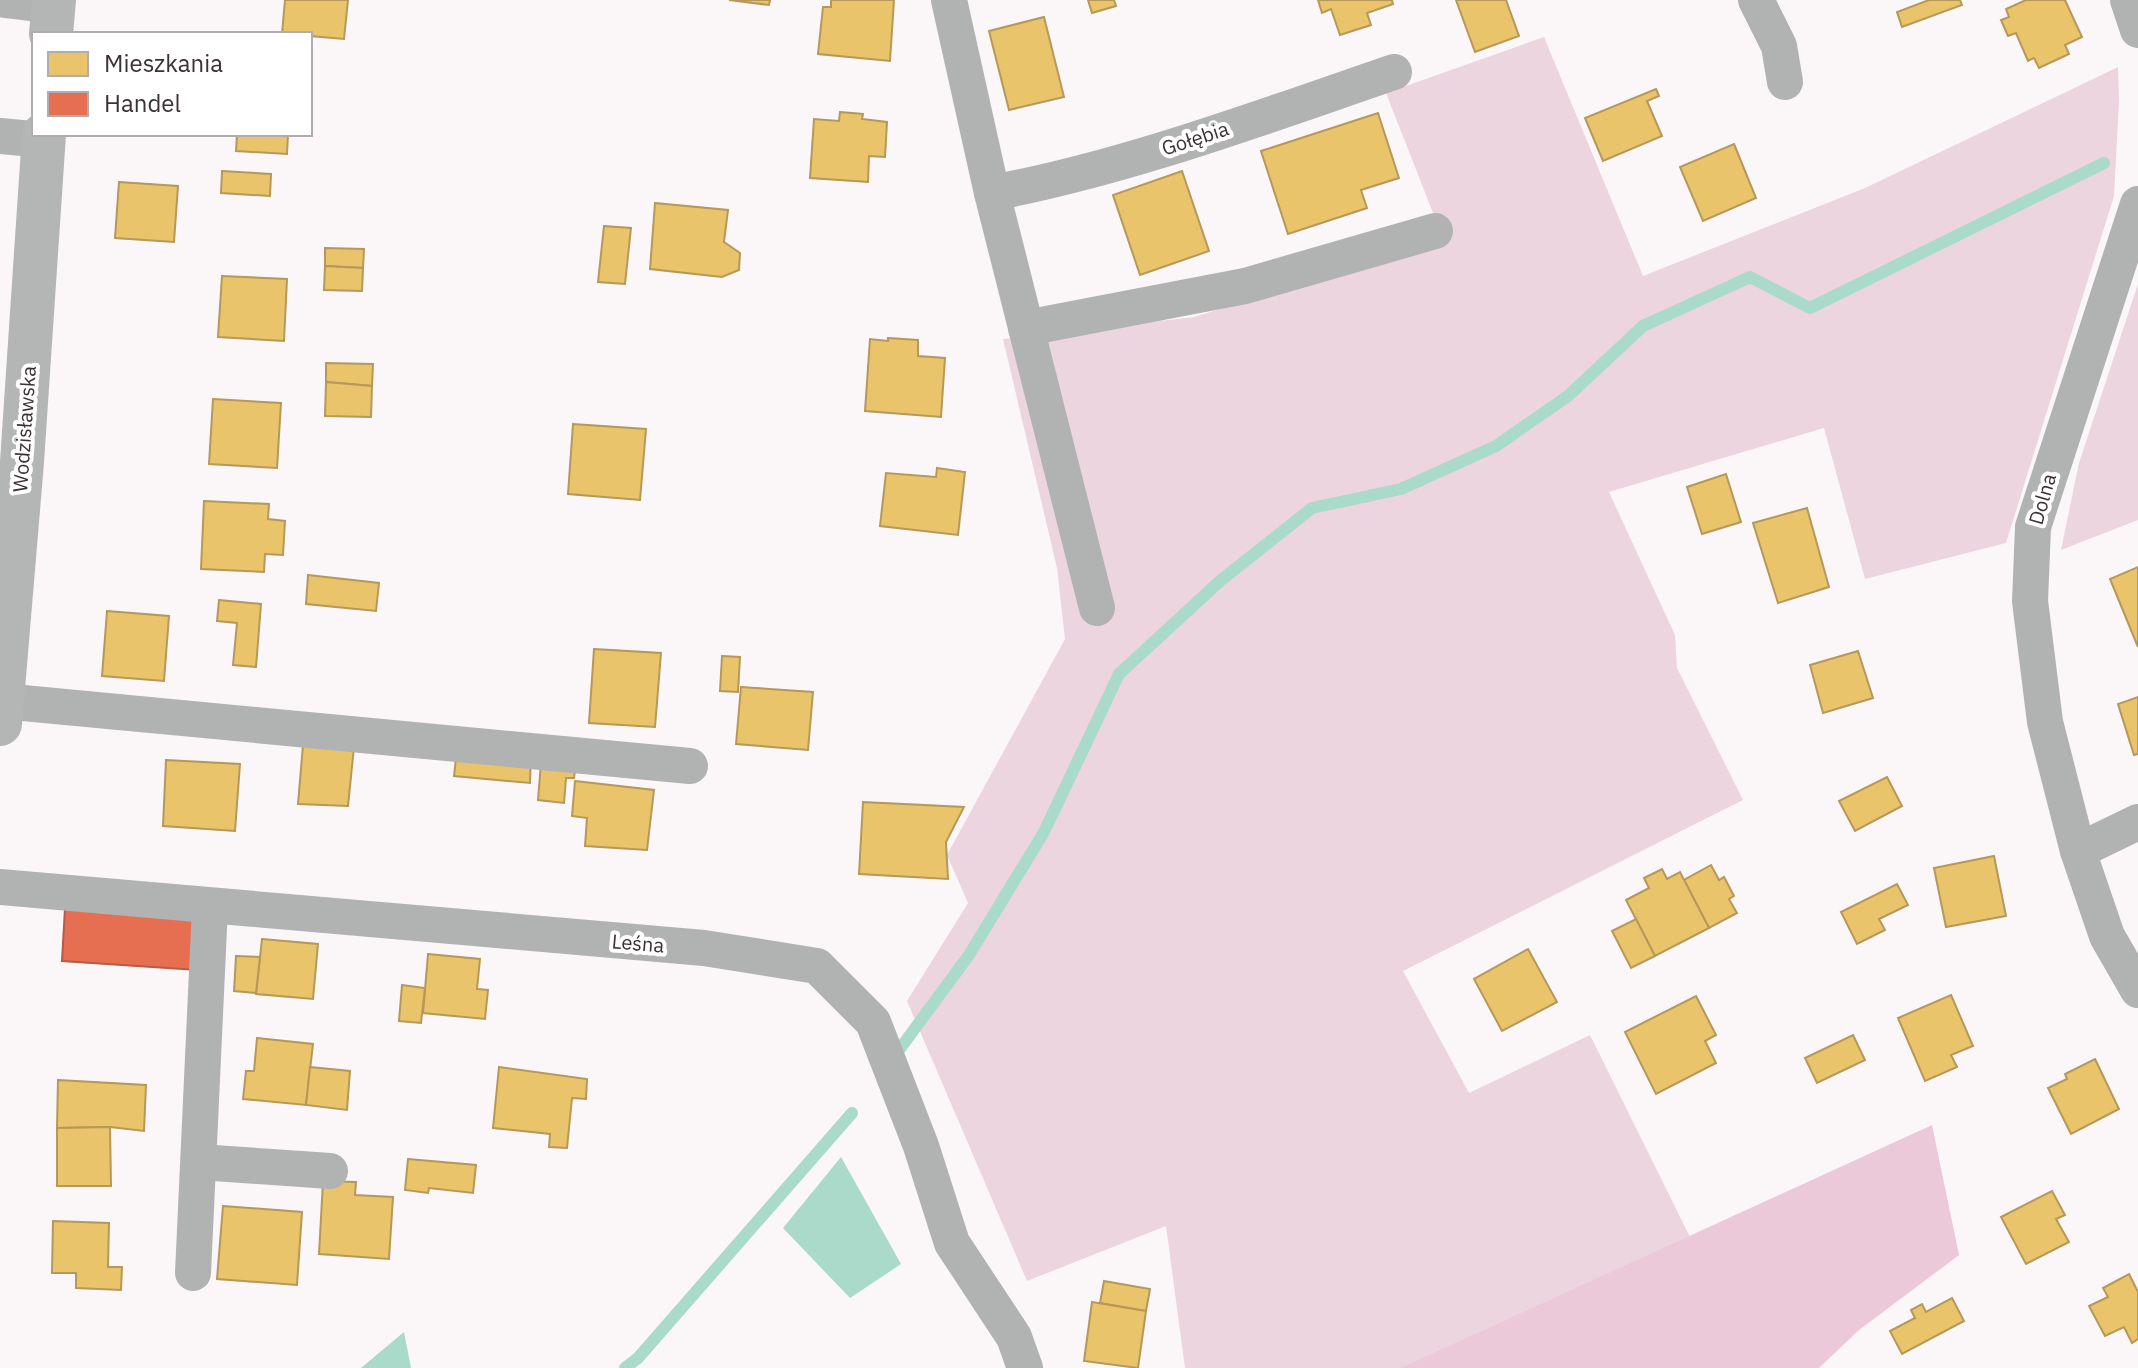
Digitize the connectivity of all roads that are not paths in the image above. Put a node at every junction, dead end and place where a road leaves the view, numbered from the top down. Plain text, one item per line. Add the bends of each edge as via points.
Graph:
1 (5, 0) edge
2 (949, 0) edge
3 (1756, 0) edge
4 (2128, 0) edge
5 (53, 13) edge
6 (2138, 30) edge
7 (1394, 72) dead end
8 (1785, 82) dead end
9 (0, 136) edge
10 (43, 137) edge
11 (992, 193) junction
12 (2138, 204) edge
13 (1435, 231) dead end
14 (1026, 328) junction
15 (11, 461) edge
16 (1097, 608) dead end
17 (1, 712) edge
18 (690, 766) dead end
19 (2138, 822) edge
20 (2078, 851) junction
21 (0, 887) edge
22 (210, 907) junction
23 (2138, 990) edge
24 (199, 1162) junction
25 (330, 1171) dead end
26 (193, 1273) dead end
27 (1025, 1368) edge

1 - 5 street
2 - 11 street
3 - 8 street via 1779,46
4 - 6 street
7 - 11 street, Gołębia via 1063,179
9 - 10 street
10 - 15 main road, Wodzisławska
11 - 14 street
12 - 20 street, Dolna via 2033,527 2030,601 2045,722
13 - 14 street via 1245,286
14 - 16 street
15 - 17 main road, Wodzisławska
17 - 18 street
19 - 20 street
20 - 23 street, Dolna via 2107,936
21 - 22 street, Leśna
22 - 24 street
22 - 27 street, Leśna via 704,948 817,966 873,1022 952,1243 1014,1337
24 - 25 street
24 - 26 street

